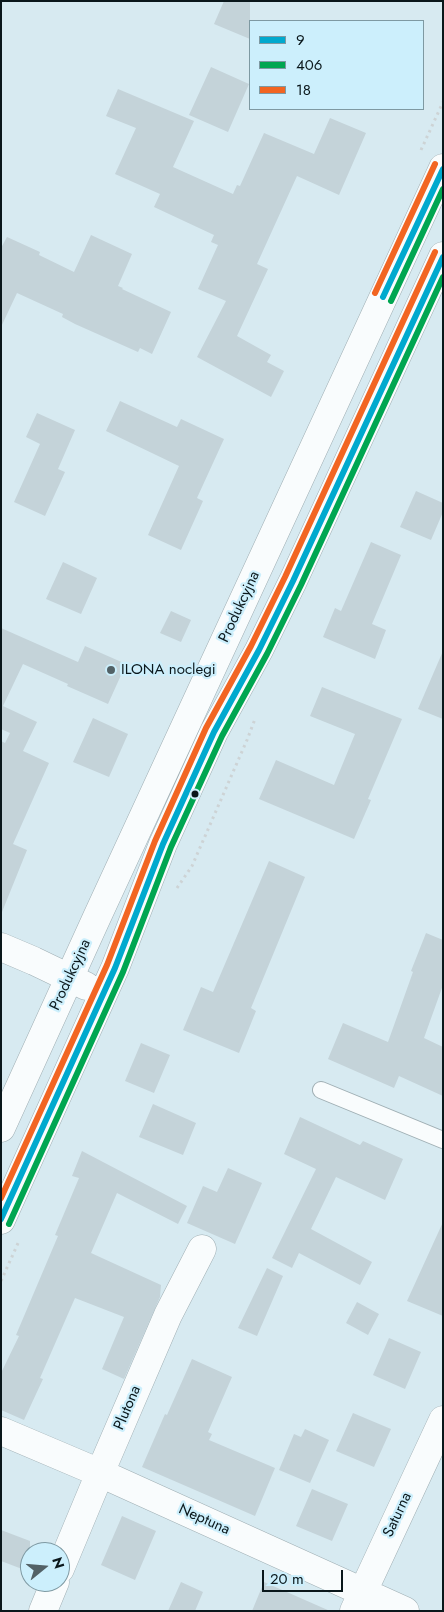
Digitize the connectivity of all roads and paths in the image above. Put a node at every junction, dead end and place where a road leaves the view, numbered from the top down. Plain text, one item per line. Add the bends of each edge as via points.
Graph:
1 (443, 168) edge
2 (443, 256) edge
3 (257, 713) dead end
4 (174, 893) dead end
5 (1, 947) edge
6 (69, 979) junction
7 (103, 994) junction
8 (321, 1090) dead end
9 (1, 1128) edge
10 (443, 1140) edge
11 (1, 1220) edge
12 (202, 1250) dead end
13 (443, 1420) edge
14 (1, 1431) edge
15 (100, 1473) junction
16 (70, 1545) edge
17 (51, 1592) edge
18 (358, 1601) edge
19 (43, 1611) edge
20 (405, 1611) edge

1 - 6 main road, Produkcyjna
2 - 7 main road via 293,581 211,740 163,844
3 - 4 path via 192,866
5 - 6 main road
6 - 7 main road
6 - 9 main road, Produkcyjna
7 - 11 main road
8 - 10 lane
12 - 15 main road, Plutona via 168,1315
13 - 18 main road, Saturna
14 - 15 main road, Neptuna
15 - 16 main road, Plutona
15 - 18 main road, Neptuna
17 - 19 main road
18 - 20 main road, Neptuna

